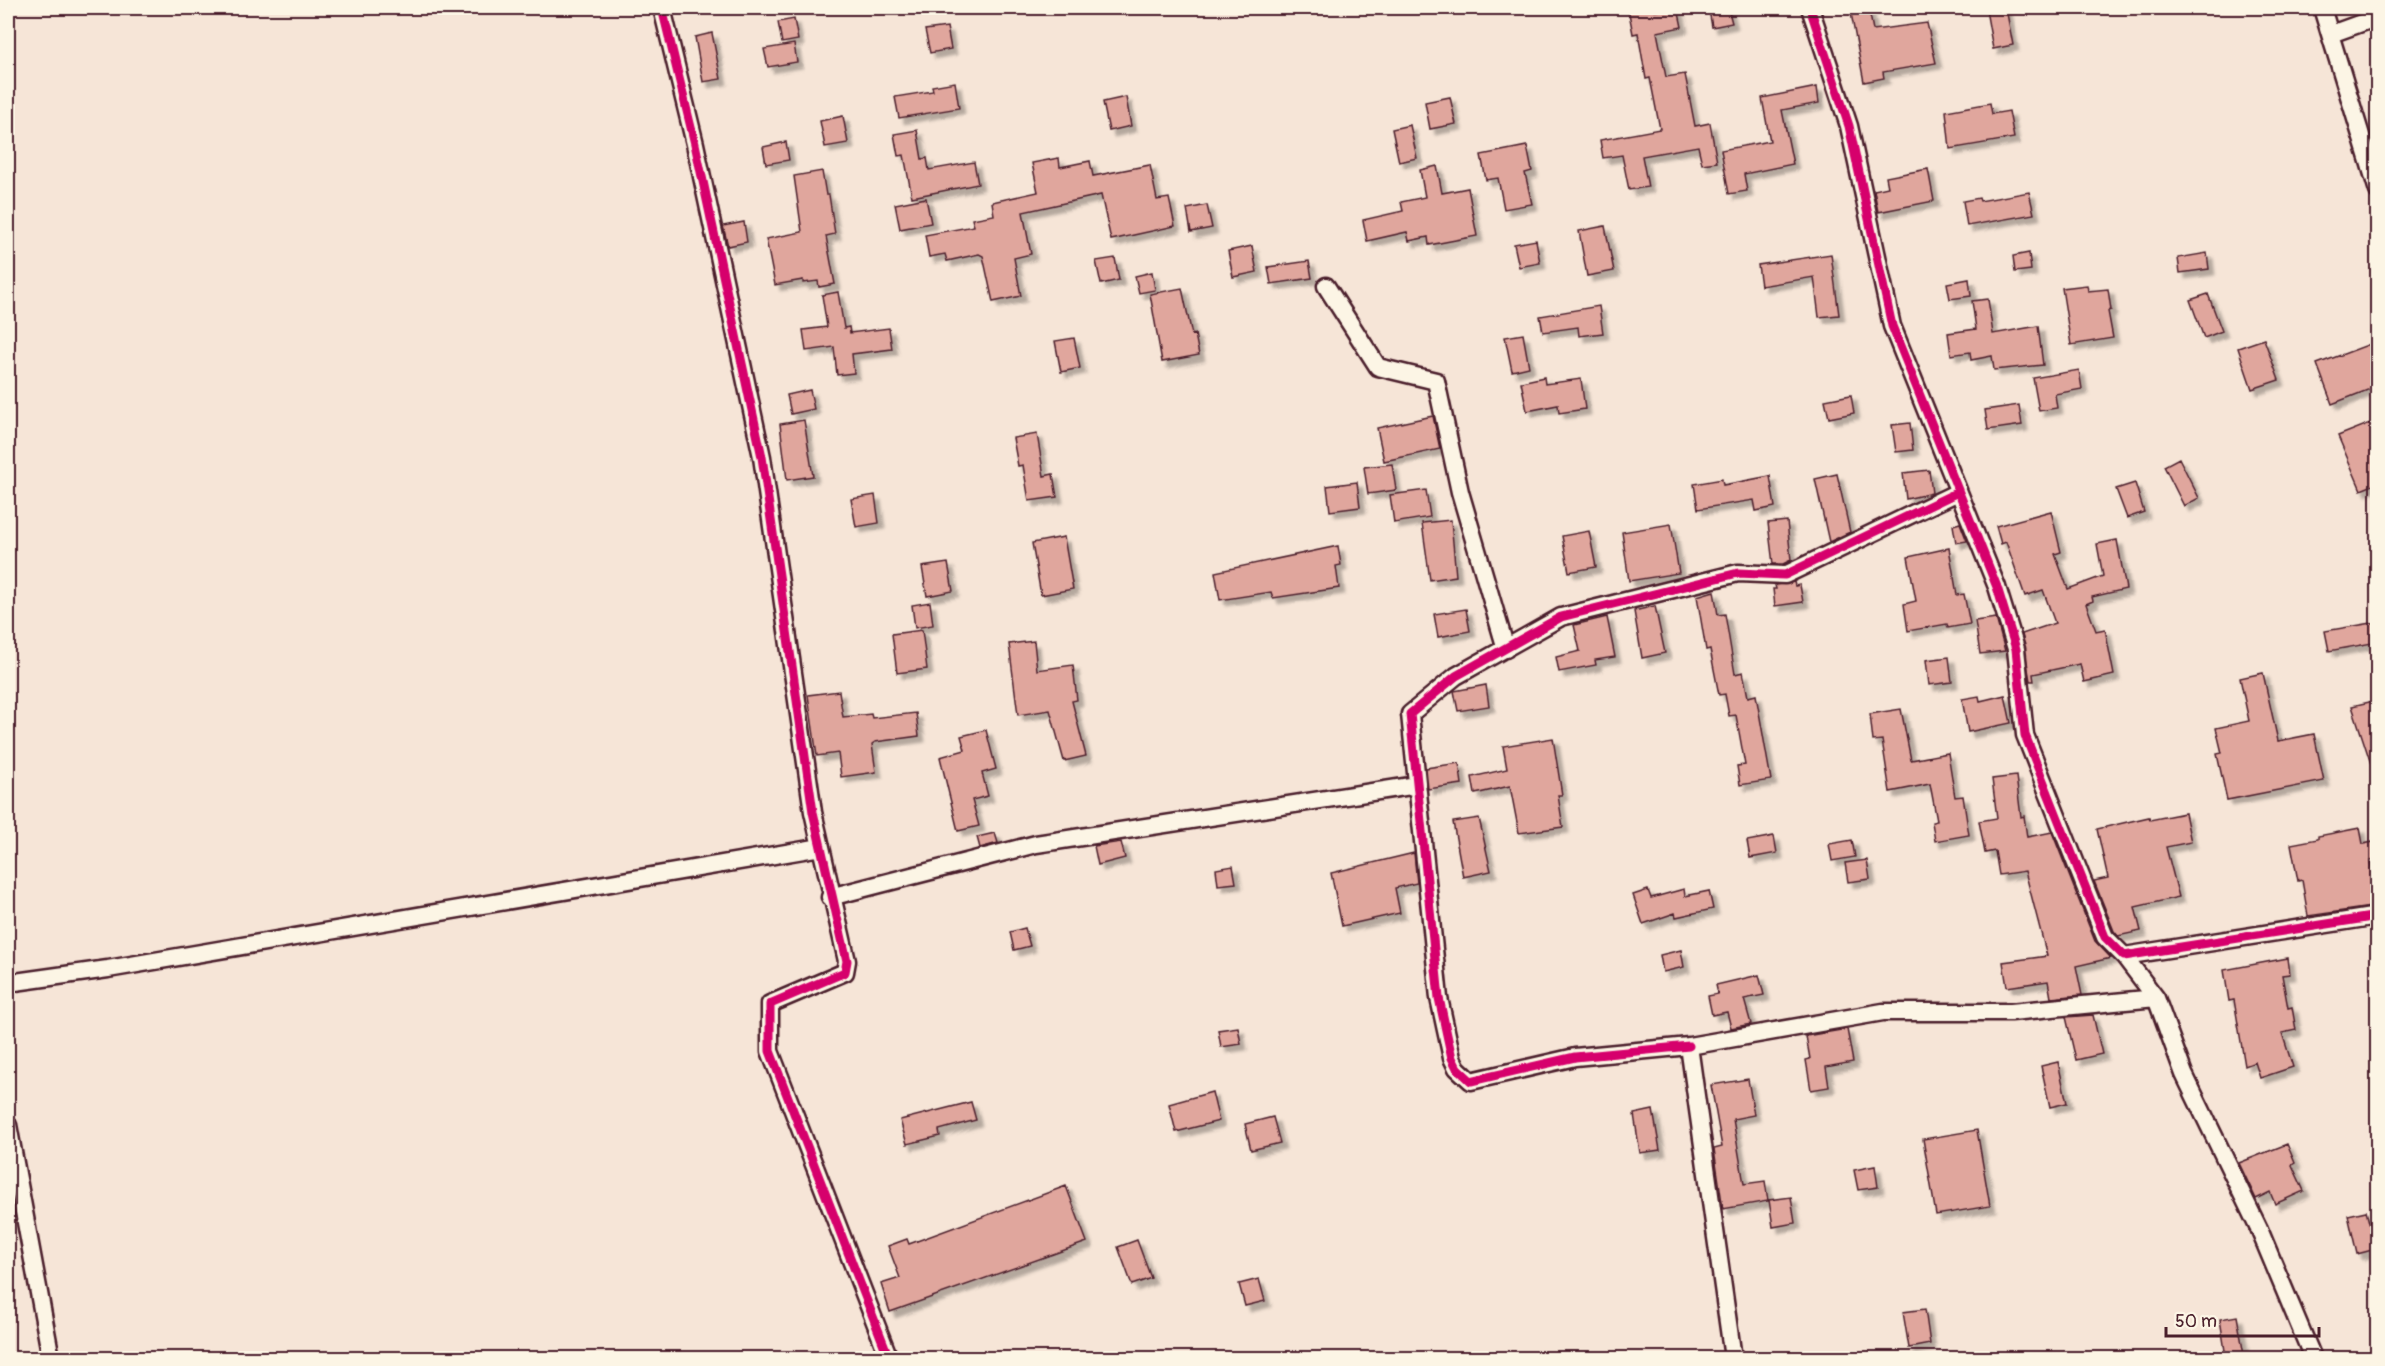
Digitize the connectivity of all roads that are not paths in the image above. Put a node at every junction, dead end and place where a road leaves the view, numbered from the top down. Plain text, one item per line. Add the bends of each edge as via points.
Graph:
1 (662, 8) edge
2 (1810, 8) edge
3 (2322, 8) edge
4 (2378, 17) edge
5 (2331, 34) junction
6 (2378, 191) edge
7 (1326, 286) dead end
8 (1958, 492) junction
9 (1506, 649) junction
10 (1417, 785) junction
11 (821, 848) junction
12 (830, 897) junction
13 (2378, 916) edge
14 (2124, 956) junction
15 (8, 983) edge
16 (2156, 998) junction
17 (1689, 1046) junction
18 (8, 1125) edge
19 (51, 1359) edge
20 (889, 1359) edge
21 (1733, 1359) edge
22 (2313, 1359) edge

1 - 11 street via 762,457
2 - 8 street via 1849,126 1892,326
3 - 5 street
4 - 5 street
5 - 6 street
7 - 9 street via 1378,366 1436,381 1460,492
8 - 9 street via 1785,575 1738,573 1624,600 1561,617
8 - 14 street via 1997,587 2016,649 2025,735 2105,937
9 - 10 street via 1456,676 1410,714
10 - 12 street via 1036,844
10 - 17 street via 1439,998 1457,1068 1471,1081 1575,1057
11 - 12 street
11 - 15 street
12 - 20 street via 847,961 845,972 770,1004 770,1051
13 - 14 street
14 - 16 street
16 - 17 street via 2012,1012 1882,1012
16 - 22 street via 2184,1074 2259,1229
17 - 21 street
18 - 19 street

